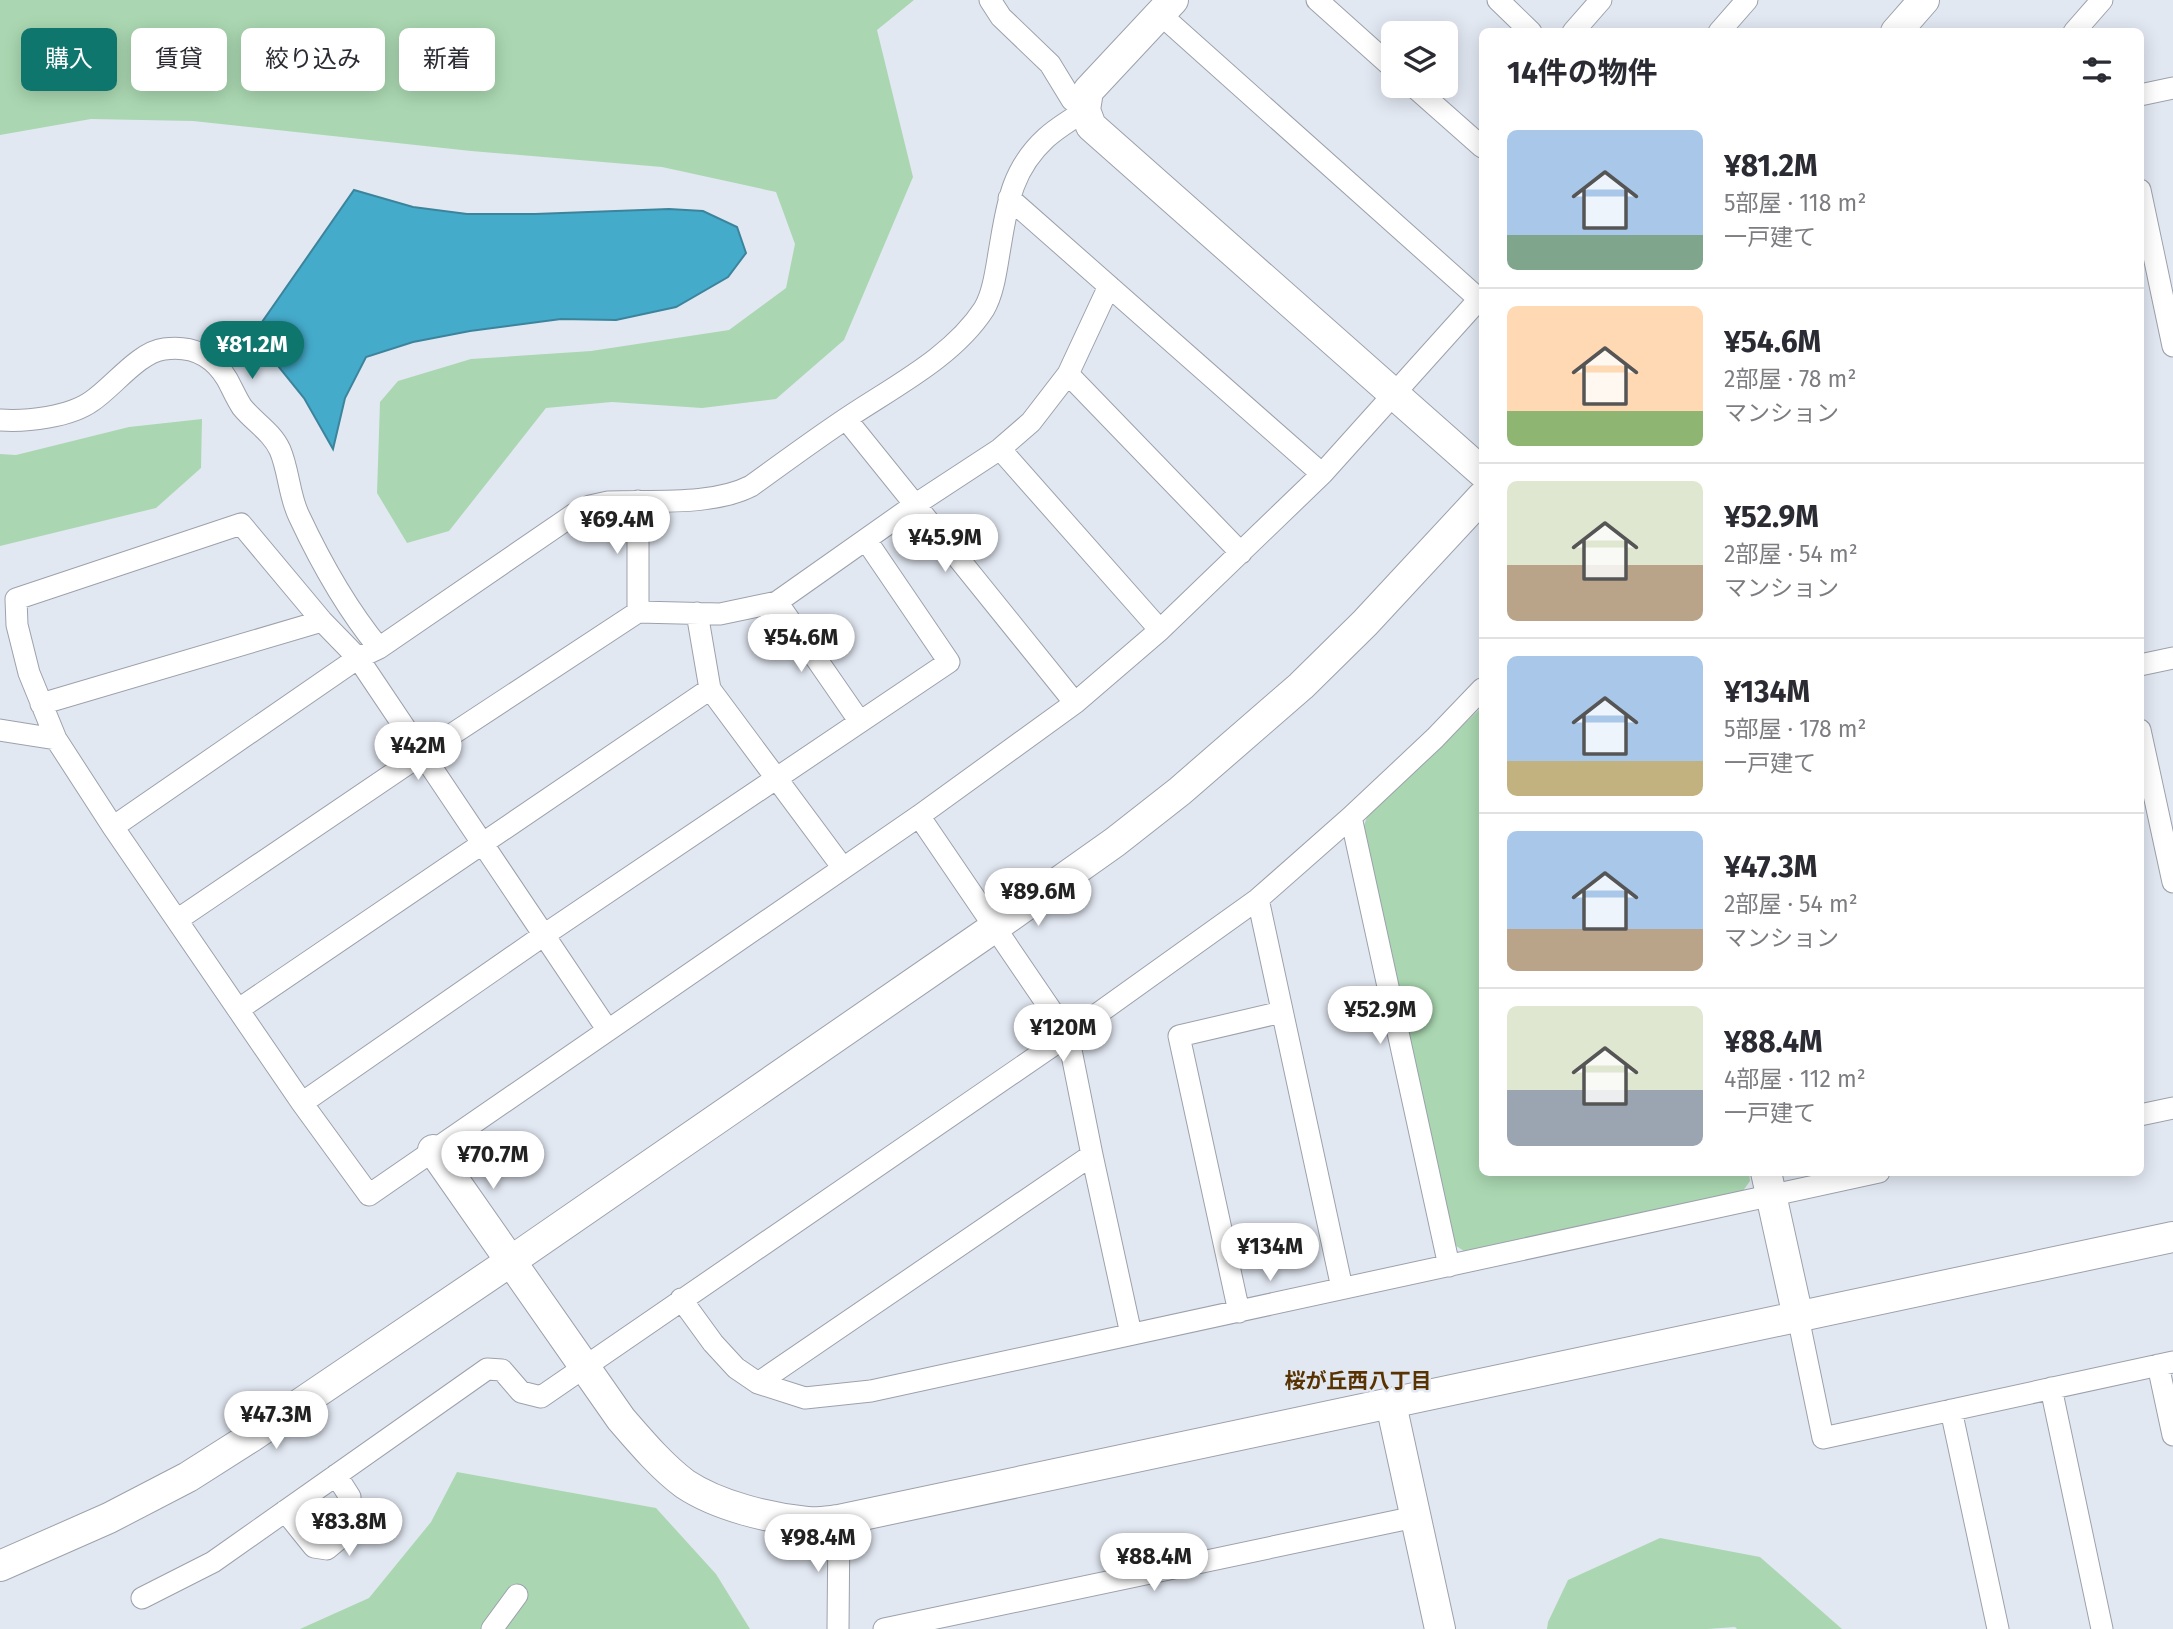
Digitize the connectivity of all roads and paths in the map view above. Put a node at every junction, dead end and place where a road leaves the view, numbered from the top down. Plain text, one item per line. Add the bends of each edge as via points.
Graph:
1 (990, 0) edge
2 (1317, 0) edge
3 (1497, 0) edge
4 (1601, 0) edge
5 (1748, 0) edge
6 (1924, 0) edge
7 (2102, 0) edge
8 (1166, 7) edge
9 (1527, 28) edge
10 (1576, 28) edge
11 (1723, 28) edge
12 (1900, 28) edge
13 (2078, 28) edge
14 (1381, 57) edge
15 (2173, 88) edge
16 (2144, 94) edge
17 (1427, 98) edge
18 (1085, 110) junction
19 (1479, 141) edge
20 (1009, 198) junction
21 (2144, 209) edge
22 (1109, 286) junction
23 (1479, 296) edge
24 (1479, 300) edge
25 (2173, 346) edge
26 (1068, 374) junction
27 (1395, 393) junction
28 (846, 419) junction
29 (0, 420) edge
30 (1000, 449) junction
31 (1479, 468) edge
32 (1322, 474) junction
33 (1479, 500) edge
34 (638, 501) junction
35 (916, 504) junction
36 (866, 540) junction
37 (1241, 553) junction
38 (777, 603) junction
39 (638, 612) junction
40 (697, 613) junction
41 (322, 621) junction
42 (1160, 630) junction
43 (379, 648) junction
44 (2173, 658) edge
45 (358, 659) junction
46 (2144, 665) edge
47 (710, 689) junction
48 (1479, 692) edge
49 (1075, 703) junction
50 (41, 704) junction
51 (860, 722) junction
52 (0, 730) edge
53 (55, 739) junction
54 (422, 754) junction
55 (2145, 774) edge
56 (776, 779) junction
57 (919, 816) junction
58 (1352, 817) junction
59 (113, 827) junction
60 (482, 844) junction
61 (843, 868) junction
62 (2173, 883) edge
63 (1258, 899) junction
64 (177, 920) junction
65 (995, 928) junction
66 (544, 935) junction
67 (239, 1009) junction
68 (1282, 1012) junction
69 (607, 1029) junction
70 (1068, 1035) junction
71 (302, 1103) junction
72 (2173, 1108) edge
73 (2144, 1114) edge
74 (433, 1150) junction
75 (1092, 1156) junction
76 (1845, 1176) edge
77 (1769, 1185) edge
78 (2173, 1237) edge
79 (511, 1261) junction
80 (1449, 1266) junction
81 (1342, 1288) junction
82 (681, 1299) junction
83 (1239, 1312) junction
84 (1798, 1317) junction
85 (1131, 1334) junction
86 (2166, 1363) edge
87 (584, 1367) junction
88 (758, 1382) junction
89 (2051, 1388) junction
90 (1391, 1404) junction
91 (1951, 1410) junction
92 (2173, 1435) edge
93 (336, 1475) junction
94 (285, 1511) junction
95 (1415, 1517) junction
96 (839, 1520) junction
97 (0, 1566) edge
98 (517, 1595) dead end
99 (142, 1598) dead end
100 (1436, 1628) edge
101 (492, 1629) edge
102 (838, 1629) edge
103 (884, 1629) edge
104 (1998, 1629) edge
105 (2102, 1629) edge

1 - 18 street via 1001,18 1051,64 1072,100
2 - 14 street
3 - 9 street
4 - 10 street
5 - 11 street
6 - 12 street
7 - 13 street
8 - 18 street via 1088,91
8 - 23 street
15 - 16 street
17 - 19 street
18 - 20 street via 1047,137 1026,159
18 - 27 street via 1091,126
20 - 22 street
20 - 28 street via 985,308 957,342
21 - 25 street
22 - 26 street
22 - 32 street
24 - 27 street
26 - 30 street via 1031,422
26 - 37 street
27 - 31 street
27 - 32 street
28 - 34 street via 735,494
28 - 35 street
29 - 43 street via 19,422 90,402 161,349 189,348 212,360 240,405 272,436 298,514 344,601
30 - 35 street
30 - 42 street
32 - 37 street
33 - 65 street via 1301,686 1180,791
34 - 39 street
34 - 43 street via 608,502 573,515
35 - 36 street
35 - 49 street
36 - 38 street
36 - 51 street via 950,662
37 - 42 street
38 - 40 street via 720,614
38 - 51 street
39 - 40 street
39 - 54 street
40 - 47 street
41 - 45 street
41 - 50 street
41 - 50 street via 241,524 16,600 20,637
42 - 49 street
43 - 45 street
44 - 46 street
45 - 54 street
45 - 59 street
47 - 56 street
47 - 60 street
48 - 58 street
49 - 57 street
50 - 53 street
51 - 56 street
52 - 53 street
53 - 59 street
54 - 60 street
54 - 64 street
55 - 62 street
56 - 61 street
56 - 66 street
57 - 61 street
57 - 65 street
58 - 63 street
58 - 80 street
59 - 64 street
60 - 66 street
60 - 67 street
61 - 69 street
63 - 68 street
63 - 70 street
64 - 67 street
65 - 70 street
65 - 79 street
66 - 69 street
66 - 71 street
67 - 71 street
68 - 81 street
68 - 83 street via 1179,1036
69 - 74 street
70 - 75 street
70 - 82 street
71 - 74 street via 369,1195
72 - 73 street
74 - 79 street
75 - 85 street
75 - 88 street
76 - 77 street
77 - 80 street
77 - 84 street
78 - 84 street
79 - 87 street
79 - 97 street via 188,1477
80 - 81 street
81 - 83 street
82 - 87 street
82 - 88 street via 721,1352
83 - 85 street
84 - 90 street
84 - 91 street via 1823,1438
85 - 88 street via 871,1391 806,1398
86 - 89 street
86 - 92 street
87 - 93 street via 541,1397 521,1392 502,1370 487,1369
87 - 96 street via 621,1419 686,1484 729,1506 810,1522
89 - 91 street
89 - 105 street
90 - 95 street
90 - 96 street
91 - 104 street
93 - 94 street
93 - 94 street via 350,1497 339,1539 327,1549 314,1547
94 - 99 street via 213,1562
95 - 100 street
95 - 103 street
96 - 102 street
98 - 101 street

